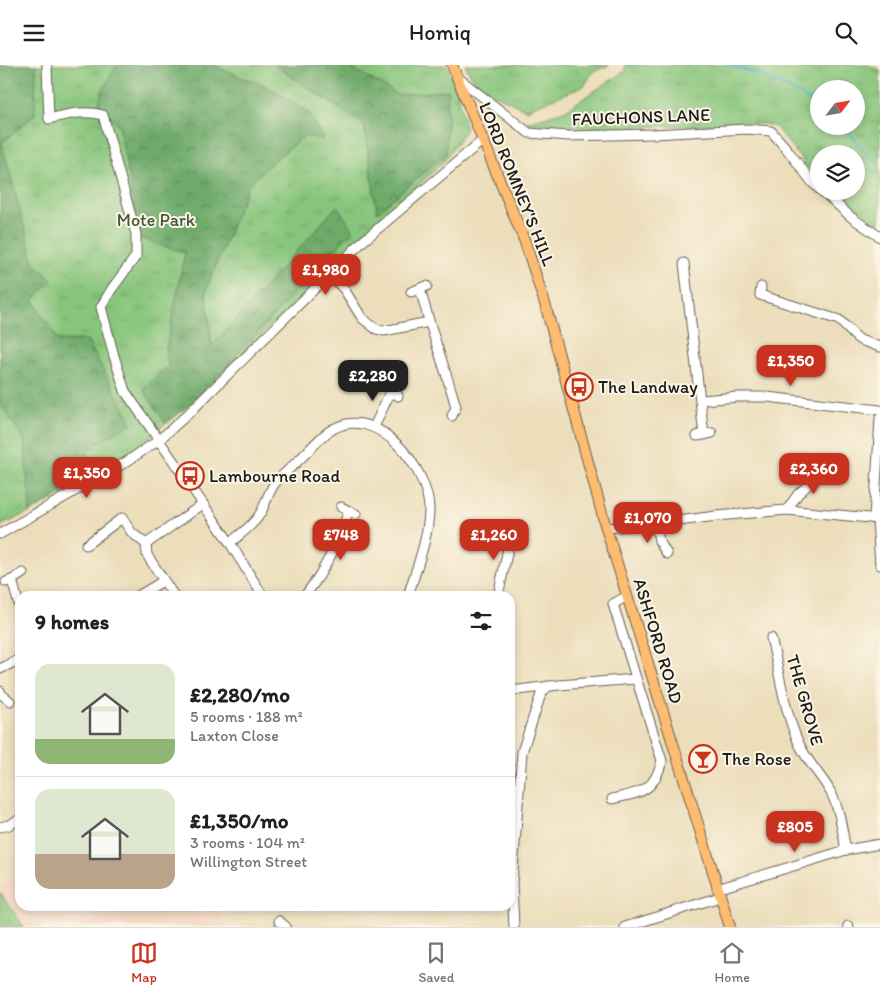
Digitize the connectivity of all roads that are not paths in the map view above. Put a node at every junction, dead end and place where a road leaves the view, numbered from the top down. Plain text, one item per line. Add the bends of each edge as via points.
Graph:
1 (47, 65) edge
2 (452, 65) edge
3 (457, 77) junction
4 (483, 141) junction
5 (810, 179) edge
6 (832, 200) edge
7 (880, 237) edge
8 (684, 263) dead end
9 (330, 275) junction
10 (761, 287) dead end
11 (420, 289) dead end
12 (546, 304) joint
13 (429, 322) junction
14 (880, 347) edge
15 (386, 379) dead end
16 (701, 400) junction
17 (880, 410) edge
18 (452, 416) dead end
19 (880, 418) edge
20 (374, 427) junction
21 (704, 435) dead end
22 (159, 440) junction
23 (827, 468) dead end
24 (203, 504) junction
25 (349, 510) dead end
26 (788, 510) junction
27 (877, 519) edge
28 (656, 525) junction
29 (606, 528) junction
30 (514, 531) dead end
31 (0, 535) edge
32 (230, 543) junction
33 (146, 544) junction
34 (86, 545) dead end
35 (667, 554) dead end
36 (880, 565) edge
37 (23, 573) dead end
38 (163, 581) junction
39 (146, 591) edge
40 (170, 591) edge
41 (260, 591) edge
42 (308, 591) edge
43 (409, 591) edge
44 (499, 591) edge
45 (15, 596) edge
46 (627, 596) junction
47 (771, 638) dead end
48 (15, 662) edge
49 (0, 669) edge
50 (636, 679) junction
51 (548, 687) junction
52 (515, 690) edge
53 (0, 691) edge
54 (10, 701) dead end
55 (677, 759) junction
56 (662, 761) junction
57 (612, 799) dead end
58 (15, 822) edge
59 (0, 827) edge
60 (515, 844) edge
61 (880, 844) edge
62 (846, 850) junction
63 (719, 893) junction
64 (513, 911) edge
65 (514, 927) edge
66 (625, 927) edge
67 (730, 927) edge

1 - 22 street via 48,119 78,112 103,115 136,234 136,256 101,307 125,391
2 - 3 main road
3 - 4 main road, LORD ROMNEY'S HILL
3 - 5 street, FAUCHONS LANE via 529,133 568,136 747,129 771,131
4 - 9 street via 372,233
4 - 12 main road, LORD ROMNEY'S HILL via 526,242
6 - 7 street
8 - 16 street
9 - 13 street via 344,289 362,319 376,329 384,331
9 - 22 street
10 - 14 street via 760,295 839,320 860,340
11 - 13 street
12 - 29 main road, ASHFORD ROAD
13 - 18 street via 456,407
15 - 20 street via 396,392 388,397
16 - 17 street via 766,397
16 - 21 street
19 - 27 street
20 - 32 street via 344,423 331,429 274,484 260,515
20 - 43 street via 401,447 424,483 428,500 424,541
22 - 24 street
22 - 31 street
23 - 26 street via 798,494
24 - 32 street
24 - 33 street
25 - 42 street via 332,553
26 - 27 street
26 - 28 street
27 - 36 street
28 - 29 street
28 - 35 street via 659,541
29 - 46 main road, ASHFORD ROAD
30 - 44 street
32 - 41 street
33 - 34 street via 122,519
33 - 38 street via 147,555
37 - 45 street via 9,581
38 - 39 street
38 - 40 street
46 - 50 street via 613,604
46 - 55 main road, ASHFORD ROAD
47 - 62 street, THE GROVE via 796,737 807,761 832,796
48 - 49 street
50 - 51 street
50 - 56 street
51 - 52 street
51 - 60 street via 541,694 522,752
53 - 54 street
55 - 56 street
55 - 63 main road, ASHFORD ROAD
56 - 57 street via 658,776 648,788 624,799
58 - 59 street
61 - 62 street
62 - 63 street
63 - 66 street
63 - 67 main road, ASHFORD ROAD
64 - 65 street

